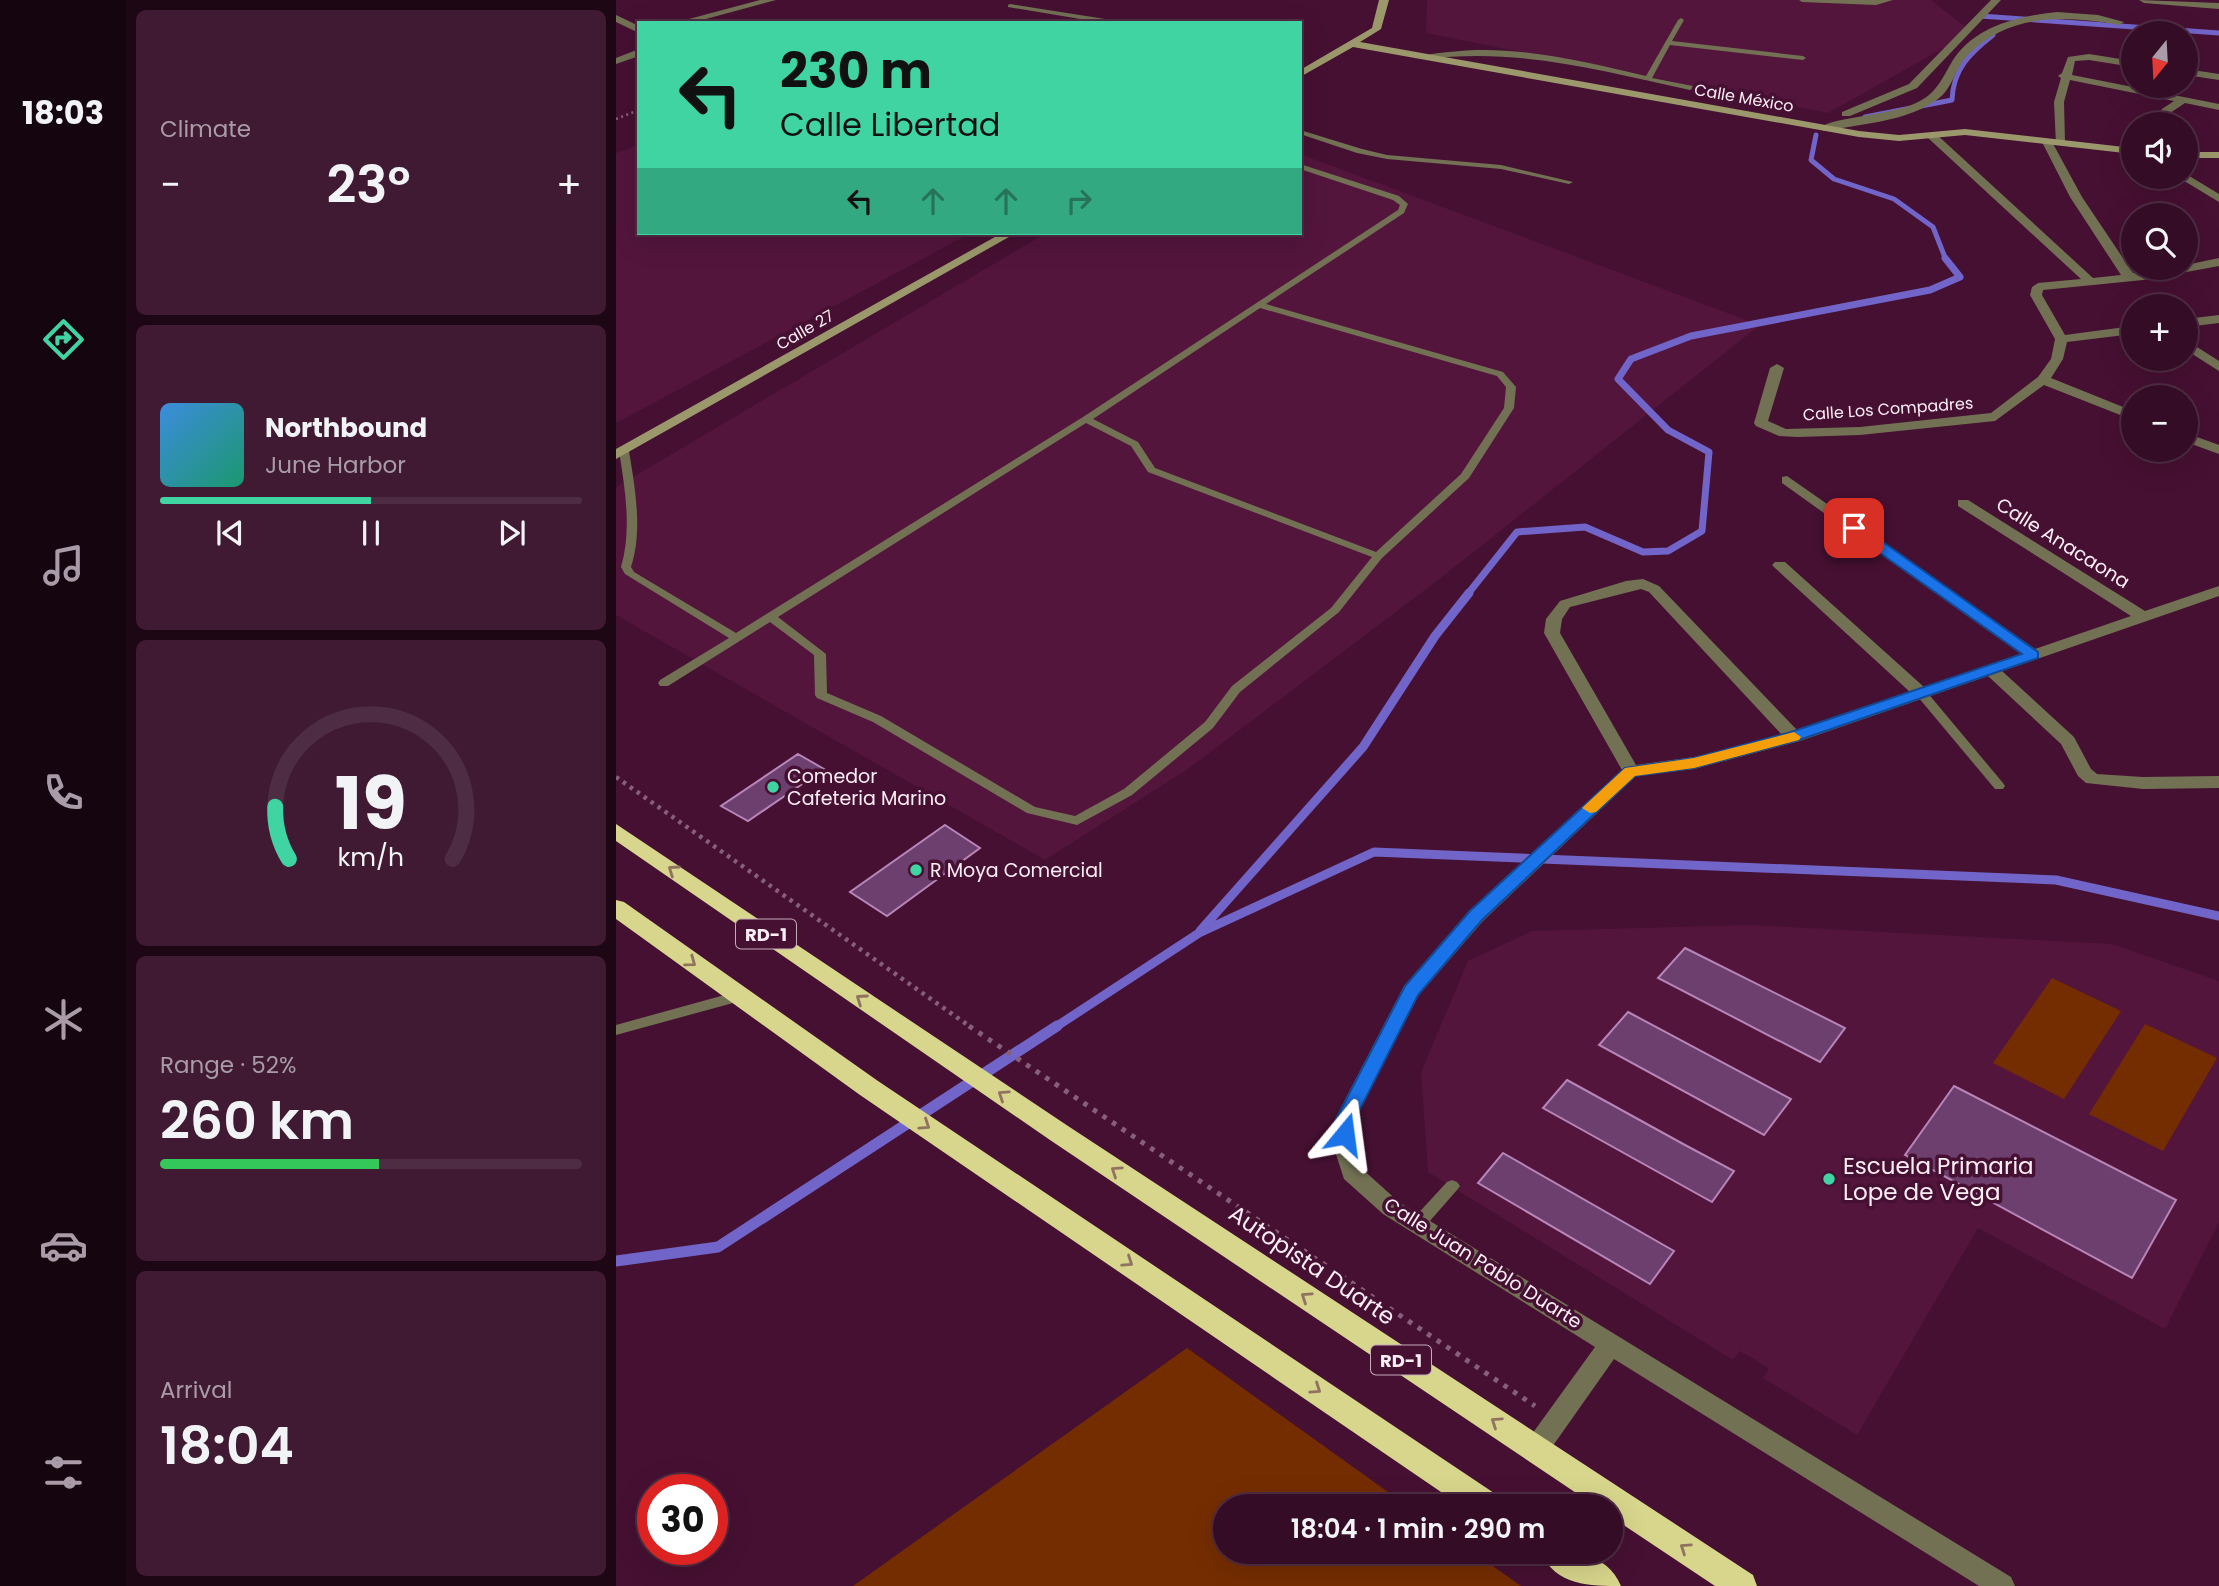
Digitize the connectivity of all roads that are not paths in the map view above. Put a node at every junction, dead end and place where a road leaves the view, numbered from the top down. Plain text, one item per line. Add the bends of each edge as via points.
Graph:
1 (771, 0) edge
2 (1384, 0) edge
3 (1805, 0) edge
4 (1890, 0) edge
5 (1996, 0) edge
6 (2216, 0) edge
7 (2146, 1) edge
8 (1010, 6) dead end
9 (2219, 6) edge
10 (616, 18) edge
11 (1681, 20) dead end
12 (687, 21) edge
13 (1105, 21) edge
14 (2119, 22) dead end
15 (637, 29) edge
16 (1669, 43) junction
17 (1353, 44) junction
18 (637, 53) edge
19 (1426, 57) junction
20 (1802, 58) dead end
21 (616, 61) edge
22 (2121, 62) edge
23 (1302, 73) edge
24 (2198, 74) edge
25 (2063, 76) junction
26 (2219, 77) edge
27 (1648, 79) junction
28 (1690, 88) dead end
29 (2180, 99) junction
30 (2219, 107) edge
31 (2166, 112) edge
32 (1812, 127) junction
33 (1826, 129) junction
34 (1302, 133) edge
35 (1931, 135) junction
36 (2046, 140) junction
37 (2060, 142) junction
38 (2121, 150) edge
39 (2198, 155) edge
40 (2219, 155) edge
41 (1302, 167) edge
42 (1569, 182) dead end
43 (2198, 185) edge
44 (2219, 199) edge
45 (1006, 235) edge
46 (2219, 262) edge
47 (2121, 266) edge
48 (2198, 266) edge
49 (2121, 279) edge
50 (2090, 281) junction
51 (1260, 305) junction
52 (2219, 319) edge
53 (2198, 322) edge
54 (2121, 332) edge
55 (2061, 339) junction
56 (2198, 352) edge
57 (2219, 367) edge
58 (1777, 368) dead end
59 (2043, 380) junction
60 (2121, 411) edge
61 (1086, 419) junction
62 (2198, 442) edge
63 (2219, 450) edge
64 (620, 453) edge
65 (1787, 481) dead end
66 (1963, 503) dead end
67 (1378, 556) junction
68 (1780, 565) dead end
69 (2219, 591) edge
70 (2142, 615) junction
71 (771, 617) junction
72 (737, 638) junction
73 (2033, 655) junction
74 (1991, 670) junction
75 (664, 683) dead end
76 (1922, 694) junction
77 (1794, 737) junction
78 (1631, 771) junction
79 (2219, 782) edge
80 (1998, 786) dead end
81 (616, 831) edge
82 (616, 908) edge
83 (739, 996) junction
84 (616, 1030) edge
85 (1452, 1186) dead end
86 (1417, 1225) junction
87 (1611, 1344) junction
88 (1536, 1449) junction
89 (1470, 1494) edge
90 (1574, 1564) edge
91 (1606, 1586) edge
92 (1742, 1586) edge
93 (2002, 1586) edge

1 - 12 street
2 - 17 street via 1376,29
3 - 4 lane
5 - 32 street via 1913,86
6 - 9 street
7 - 9 street
8 - 13 lane
10 - 15 street
11 - 16 lane
14 - 33 street via 2068,14 2029,17 1979,39 1961,56 1944,89 1932,99 1903,111
16 - 20 lane
16 - 27 lane
17 - 19 street, Calle México
17 - 23 street
18 - 21 street
19 - 27 lane via 1458,51 1498,52
19 - 32 street, Calle México
22 - 25 street via 2077,56
24 - 26 street
25 - 29 street
25 - 37 street
27 - 28 lane
29 - 30 street
29 - 31 street
32 - 33 street, Calle México
33 - 35 street, Calle México via 1899,138
34 - 42 lane via 1387,157 1502,167
35 - 36 street, Calle México via 1965,132
35 - 50 street
36 - 37 street, Calle México
36 - 47 street
37 - 38 street, Calle México
39 - 40 street
41 - 51 lane via 1404,204 1401,211
43 - 44 street
45 - 64 street, Calle 27
46 - 48 street
49 - 50 street
50 - 55 street via 2038,287 2036,295
51 - 61 lane
51 - 67 lane via 1500,374 1511,387 1509,408 1465,476
52 - 53 street
54 - 55 street
55 - 59 street, Calle Los Compadres via 2057,359
56 - 57 street
58 - 59 street, Calle Los Compadres via 1761,423 1784,433 1995,418
59 - 60 street
61 - 67 lane via 1135,444 1151,470
61 - 71 lane
62 - 63 street
64 - 72 lane via 629,487 632,548 626,567 630,575
65 - 73 street
66 - 70 street, Calle Anacaona
67 - 71 lane via 1335,610 1236,689 1209,725 1128,792 1077,821 1031,810 877,719 821,695 820,654
68 - 76 street
69 - 70 street
70 - 73 street
71 - 72 lane
72 - 75 lane
73 - 74 street
74 - 76 street
74 - 79 street via 2068,741 2092,779
76 - 77 street
76 - 80 lane
77 - 78 street via 1694,763
77 - 78 street via 1654,589 1643,584 1565,604 1554,619 1552,633
78 - 86 street, Calle Juan Pablo Duarte via 1476,916 1411,991 1345,1119 1345,1149 1352,1173
88 -> 81 highway, Autopista Duarte / RD-1 via 917,1038
82 -> 83 highway
83 - 84 lane
83 -> 89 highway
85 - 86 lane
86 - 87 street, Calle Juan Pablo Duarte
87 - 88 street
87 - 93 street, Calle Juan Pablo Duarte
92 -> 88 highway, Autopista Duarte / RD-1
90 - 91 highway

